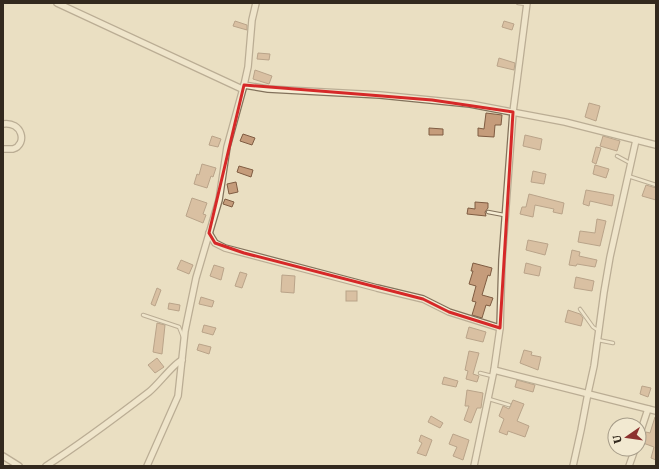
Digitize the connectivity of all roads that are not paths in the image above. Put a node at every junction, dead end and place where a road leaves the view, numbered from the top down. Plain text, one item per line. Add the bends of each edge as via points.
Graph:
1 (58, 3) edge
2 (256, 3) edge
3 (518, 3) edge
4 (527, 3) edge
5 (243, 87) junction
6 (513, 112) junction
7 (3, 124) edge
8 (636, 140) junction
9 (656, 145) edge
10 (3, 149) edge
11 (616, 156) dead end
12 (631, 164) junction
13 (628, 176) junction
14 (656, 185) edge
15 (488, 212) dead end
16 (505, 215) junction
17 (209, 234) junction
18 (580, 309) dead end
19 (143, 315) dead end
20 (500, 328) junction
21 (599, 332) junction
22 (184, 340) junction
23 (598, 340) junction
24 (612, 343) dead end
25 (182, 360) junction
26 (494, 370) junction
27 (480, 374) dead end
28 (493, 376) junction
29 (588, 393) junction
30 (488, 399) junction
31 (509, 405) dead end
32 (648, 409) junction
33 (656, 411) edge
34 (645, 417) edge
35 (3, 456) edge
36 (19, 466) edge
37 (46, 466) edge
38 (147, 466) edge
39 (474, 466) edge
40 (572, 466) edge

1 - 5 street
2 - 5 street
3 - 4 lane
4 - 6 street
5 - 6 street via 432,100
5 - 17 street via 227,147 219,200
6 - 8 street
6 - 16 street
7 - 10 street via 15,126 20,130 21,138 20,143 13,149
8 - 9 street
8 - 12 street
11 - 12 lane
12 - 13 street
13 - 14 lane
13 - 21 street via 605,285
15 - 16 lane
16 - 20 street
17 - 20 street via 216,243 225,248 423,299 449,312
17 - 22 street via 196,278
18 - 21 lane
19 - 22 lane via 179,327
20 - 26 street
21 - 23 street
22 - 25 street
23 - 24 lane
23 - 29 street
25 - 37 street via 155,387 116,418
25 - 38 street via 178,396
26 - 28 street
26 - 29 street
27 - 28 lane
28 - 30 street
29 - 32 street
29 - 40 street
30 - 31 lane
30 - 39 street
32 - 33 street
32 - 34 street
35 - 36 street

